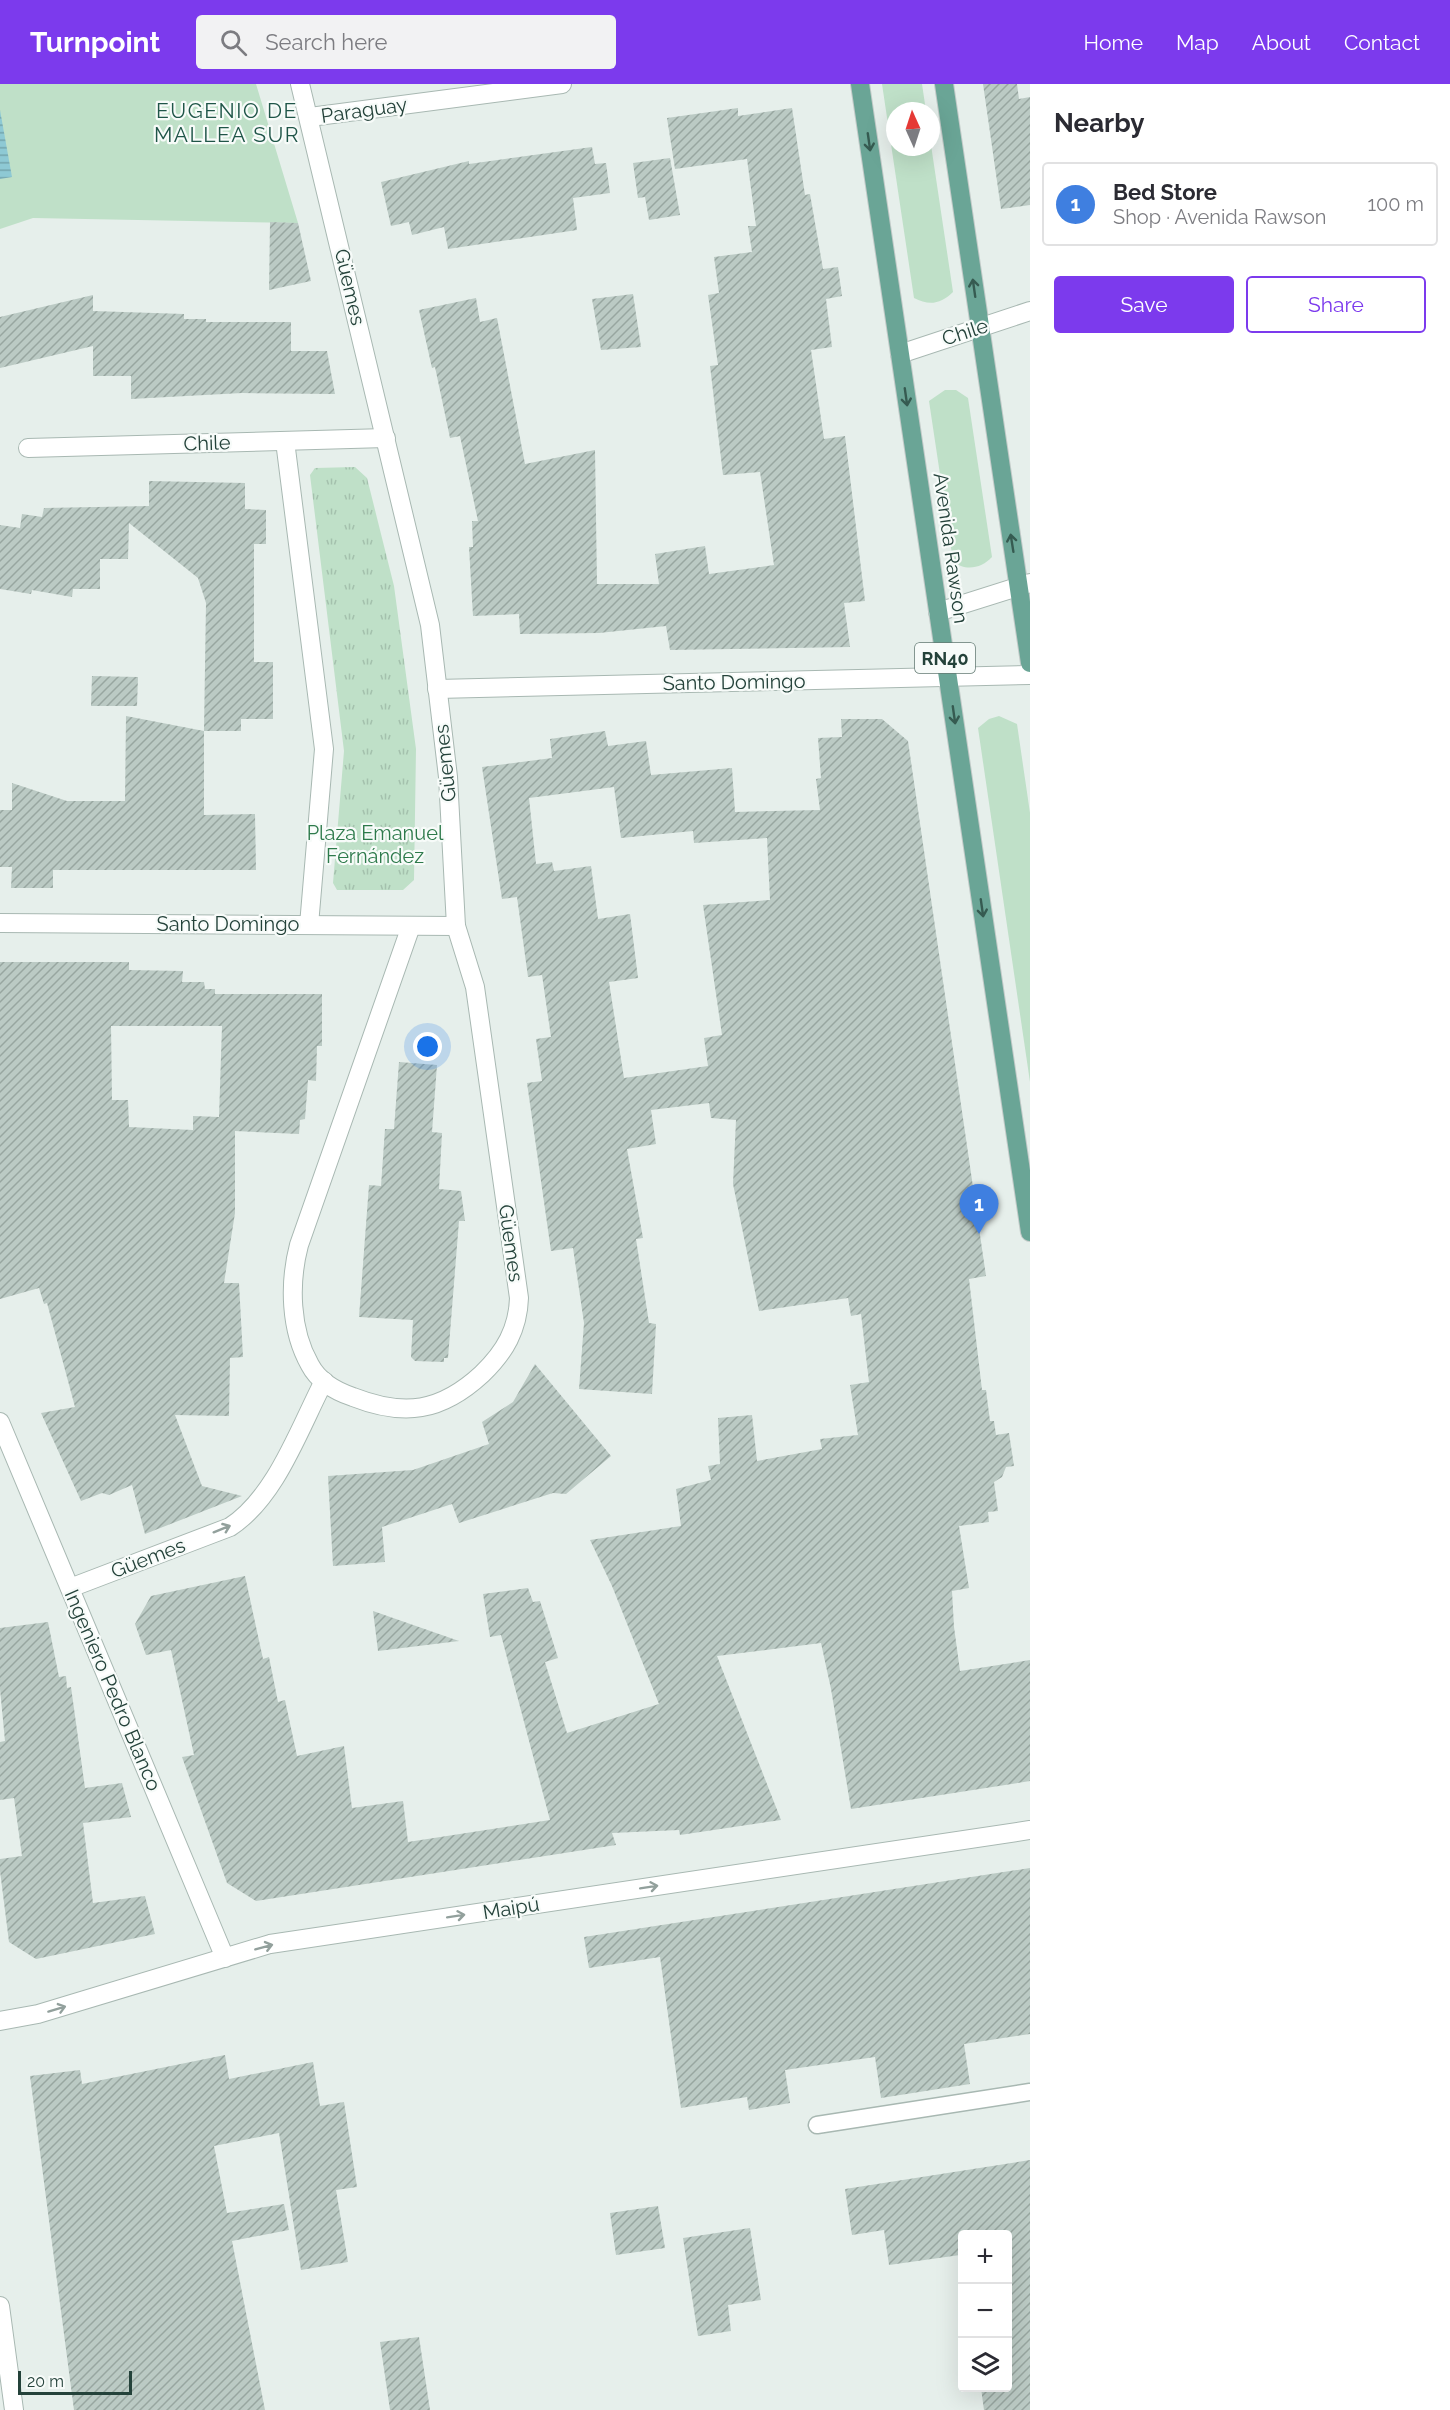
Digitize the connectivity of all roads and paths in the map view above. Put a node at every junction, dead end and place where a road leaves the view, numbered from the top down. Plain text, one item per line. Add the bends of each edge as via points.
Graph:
1 (300, 84) edge
2 (562, 84) edge
3 (860, 84) edge
4 (944, 84) edge
5 (310, 117) junction
6 (1030, 311) edge
7 (980, 327) junction
8 (900, 354) junction
9 (386, 438) junction
10 (285, 441) junction
11 (28, 448) dead end
12 (1024, 585) edge
13 (938, 612) junction
14 (1030, 663) edge
15 (1030, 675) edge
16 (948, 677) junction
17 (437, 689) junction
18 (0, 923) edge
19 (309, 925) junction
20 (411, 926) junction
21 (456, 926) junction
22 (1030, 1232) edge
23 (324, 1381) junction
24 (0, 1422) edge
25 (70, 1588) junction
26 (1030, 1830) edge
27 (225, 1958) junction
28 (0, 2022) edge
29 (1030, 2092) edge
30 (817, 2125) dead end
31 (0, 2306) edge
32 (14, 2410) edge

1 - 5 street, Güemes
2 - 5 street, Paraguay
3 -> 8 main road, Avenida Rawson / RN40
7 -> 4 main road
5 - 9 street, Güemes
6 - 7 street, Chile
7 - 8 street, Chile
12 -> 7 main road
8 -> 13 main road, Avenida Rawson / RN40
9 - 10 street, Chile
9 - 17 street, Güemes via 430,625
10 - 11 street, Chile
10 - 19 street via 324,749
12 - 13 street
12 - 14 main road
13 - 16 main road, Avenida Rawson / RN40
15 - 16 street, Santo Domingo
16 - 17 street, Santo Domingo
16 -> 22 main road, Avenida Rawson / RN40
17 - 21 street, Güemes via 448,777
18 - 19 street, Santo Domingo
19 - 20 street, Santo Domingo
20 - 21 street, Santo Domingo
20 - 23 street, Güemes via 295,1259 293,1303 299,1339 310,1365
21 - 23 street, Güemes via 475,987 519,1298 510,1338 501,1354 475,1381 442,1402 422,1408 405,1410 368,1403
25 -> 23 street, Güemes via 230,1527 244,1518 271,1484
24 - 25 street, Ingeniero Pedro Blanco
25 - 27 street, Ingeniero Pedro Blanco
27 -> 26 street, Maipú via 270,1944
28 -> 27 street, Maipú
29 - 30 lane
31 - 32 street

